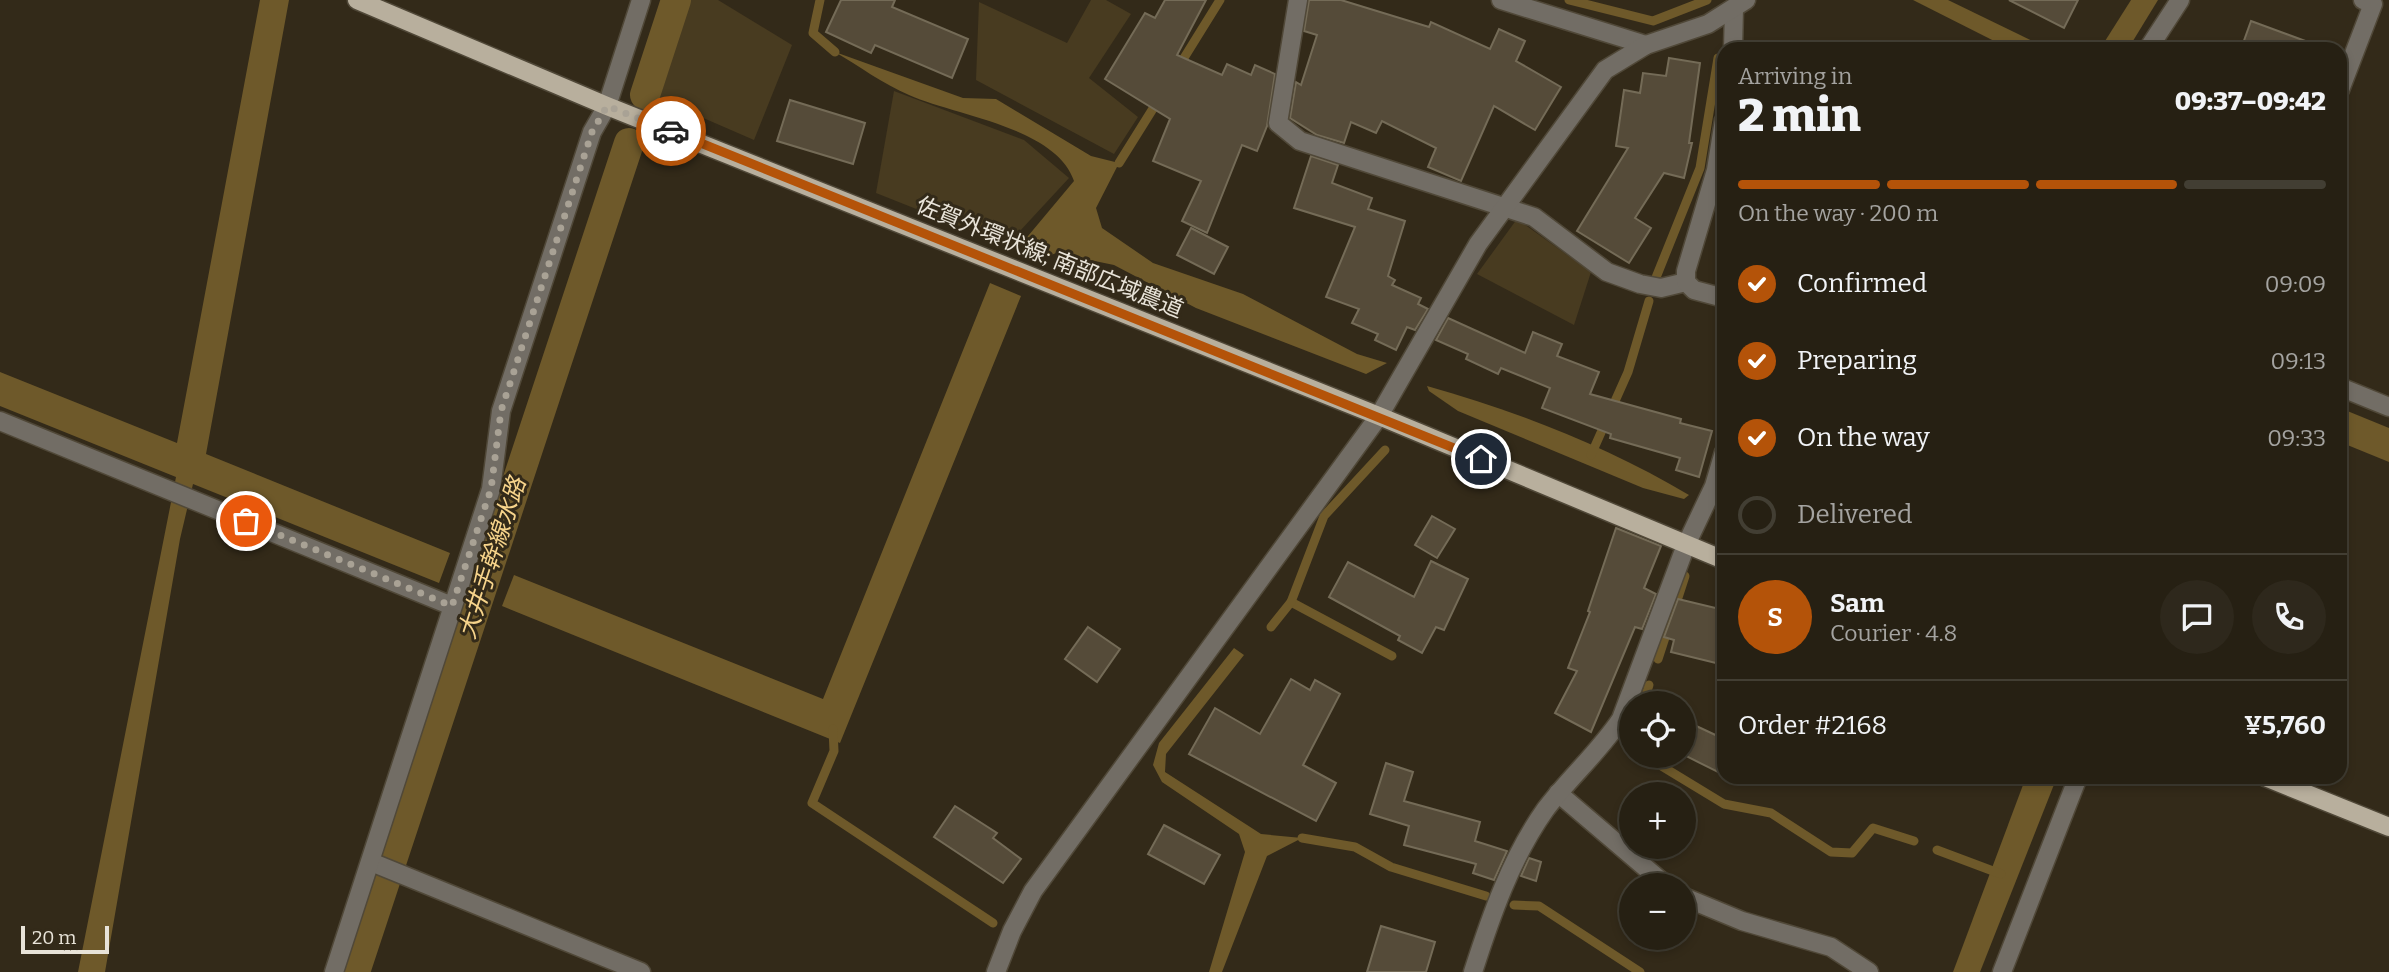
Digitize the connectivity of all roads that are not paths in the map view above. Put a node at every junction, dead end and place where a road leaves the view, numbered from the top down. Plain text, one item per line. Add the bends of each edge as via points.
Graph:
1 (357, 0) edge
2 (641, 0) edge
3 (1298, 0) edge
4 (1501, 0) edge
5 (2180, 0) edge
6 (2363, 0) edge
7 (1740, 4) edge
8 (1734, 42) edge
9 (2153, 42) edge
10 (1646, 45) junction
11 (2347, 72) edge
12 (607, 106) junction
13 (1717, 180) edge
14 (1505, 208) junction
15 (1686, 282) junction
16 (1717, 296) edge
17 (2347, 390) edge
18 (2389, 407) edge
19 (1379, 416) junction
20 (0, 421) edge
21 (1717, 476) edge
22 (1686, 545) junction
23 (1717, 557) edge
24 (452, 606) junction
25 (2075, 784) edge
26 (2282, 784) edge
27 (1558, 793) junction
28 (2389, 827) edge
29 (371, 862) junction
30 (1652, 873) edge
31 (1696, 902) edge
32 (334, 972) edge
33 (641, 972) edge
34 (996, 972) edge
35 (1473, 972) edge
36 (1869, 972) edge
37 (2002, 972) edge

1 - 12 main road, 佐賀外環状線; 南部広域農道
2 - 12 street
3 - 14 street via 1278,123 1300,141
4 - 10 street
5 - 9 street
6 - 11 street via 2373,4
7 - 8 street
7 - 10 street via 1708,24
10 - 14 street via 1605,71
12 - 19 main road, 佐賀外環状線; 南部広域農道
12 - 24 street via 592,132 501,411 491,489
13 - 15 street
14 - 15 street via 1534,217 1607,272 1661,288
14 - 19 street via 1478,244
15 - 16 street via 1694,290
17 - 18 street
19 - 22 main road, 佐賀外環状線; 南部広域農道
19 - 34 street via 1033,891
20 - 24 street
21 - 22 street
22 - 23 main road, 佐賀外環状線; 南部広域農道
22 - 27 street via 1621,719 1605,744
24 - 29 street
25 - 37 street
26 - 28 main road
27 - 30 street
27 - 35 street via 1519,853
29 - 32 street
29 - 33 street
31 - 36 street via 1742,922 1831,947

